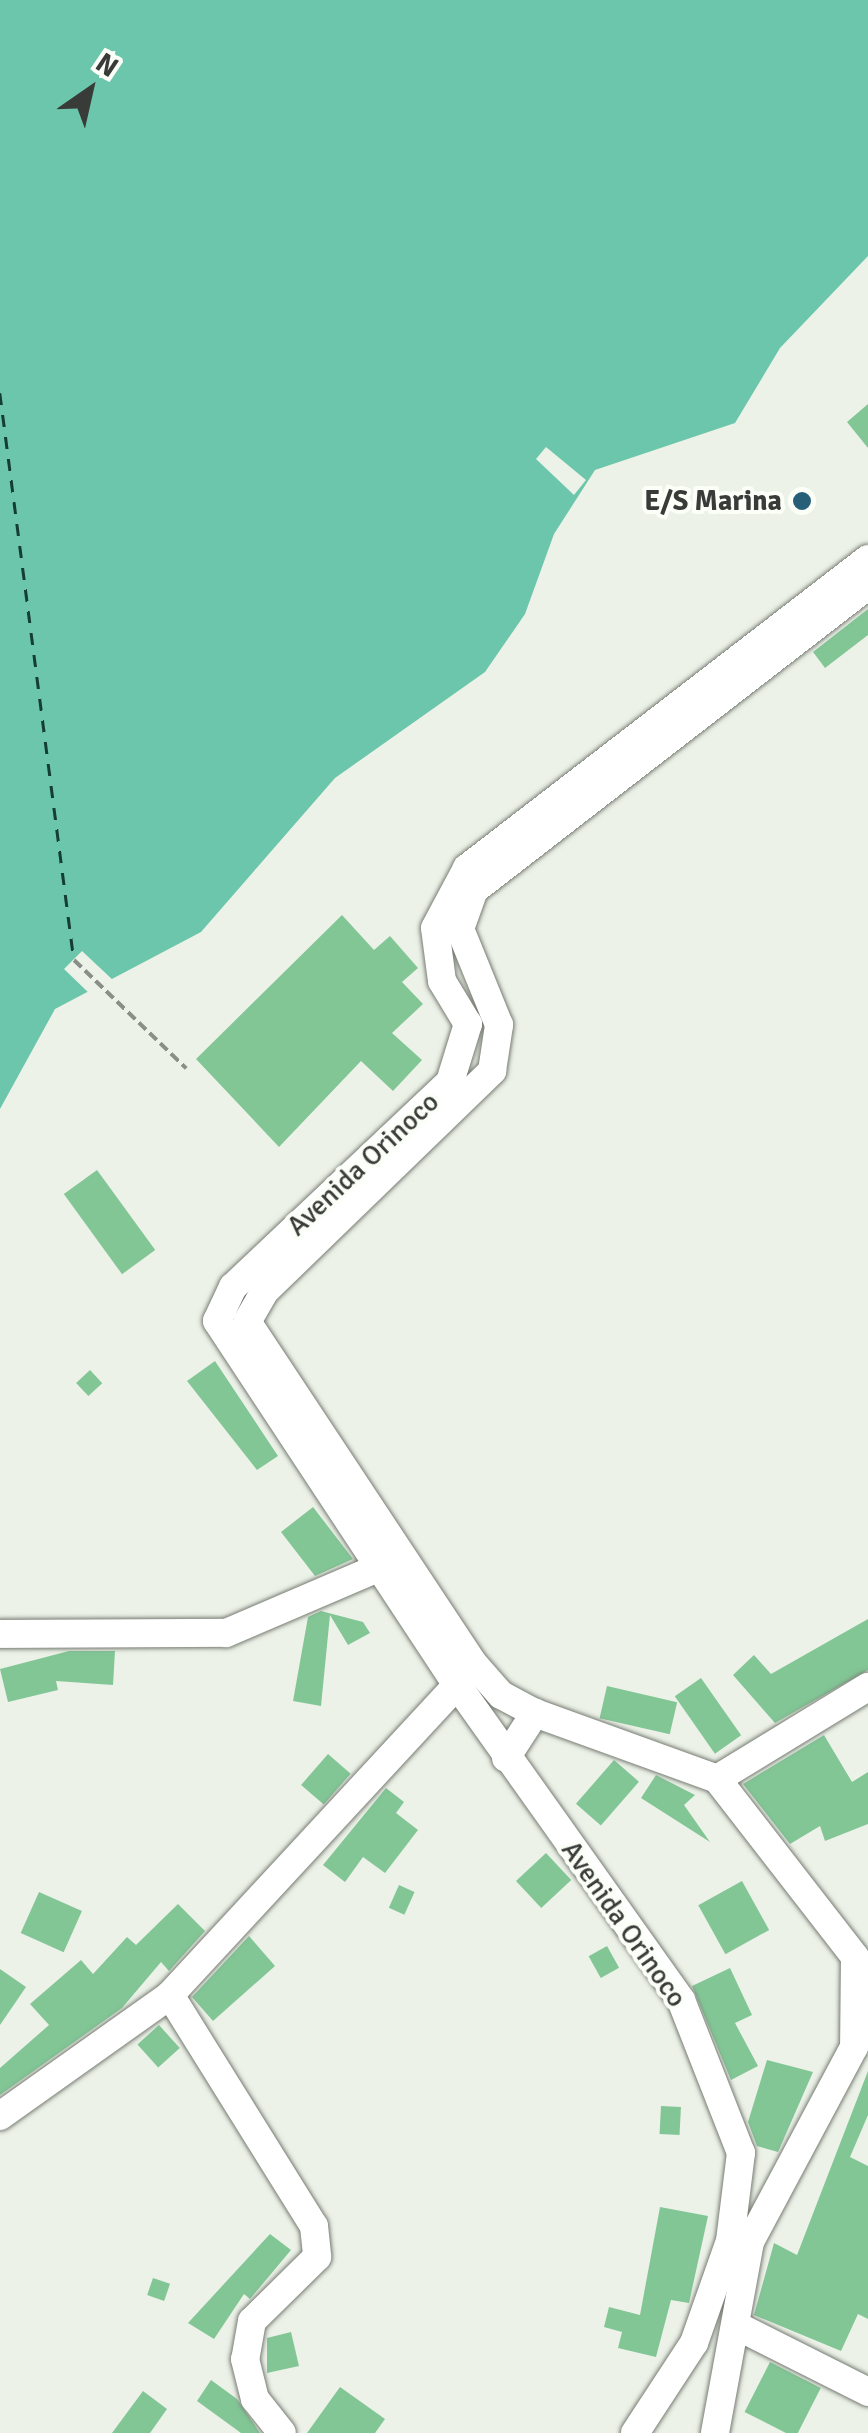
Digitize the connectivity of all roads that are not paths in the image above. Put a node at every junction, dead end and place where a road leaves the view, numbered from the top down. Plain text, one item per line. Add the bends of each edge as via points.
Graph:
1 (868, 559) edge
2 (868, 586) edge
3 (380, 1567) junction
4 (0, 1634) edge
5 (457, 1685) junction
6 (862, 1701) edge
7 (535, 1713) junction
8 (506, 1758) junction
9 (717, 1780) junction
10 (170, 1995) junction
11 (863, 2043) edge
12 (0, 2116) edge
13 (737, 2326) junction
14 (868, 2392) edge
15 (282, 2433) edge
16 (635, 2433) edge
17 (715, 2433) edge

1 - 3 street, Avenida Orinoco via 468,868 435,928 442,981 468,1024 450,1082 221,1304 225,1336
2 - 7 street, Avenida Orinoco via 474,890 460,928 499,1025 492,1071 264,1292 247,1322 473,1663
3 - 4 street via 226,1633
3 - 5 street, Avenida Orinoco
5 - 8 street, Avenida Orinoco
5 - 10 street
6 - 9 street
7 - 8 street
7 - 9 street, Avenida Orinoco
8 - 16 street, Avenida Orinoco via 681,2000 742,2153 730,2241 694,2342
9 - 11 street via 846,1937 855,1957
10 - 12 street
10 - 15 street via 314,2226 317,2257 252,2321 245,2358 255,2399
11 - 13 street via 750,2242
13 - 14 street
13 - 17 street

